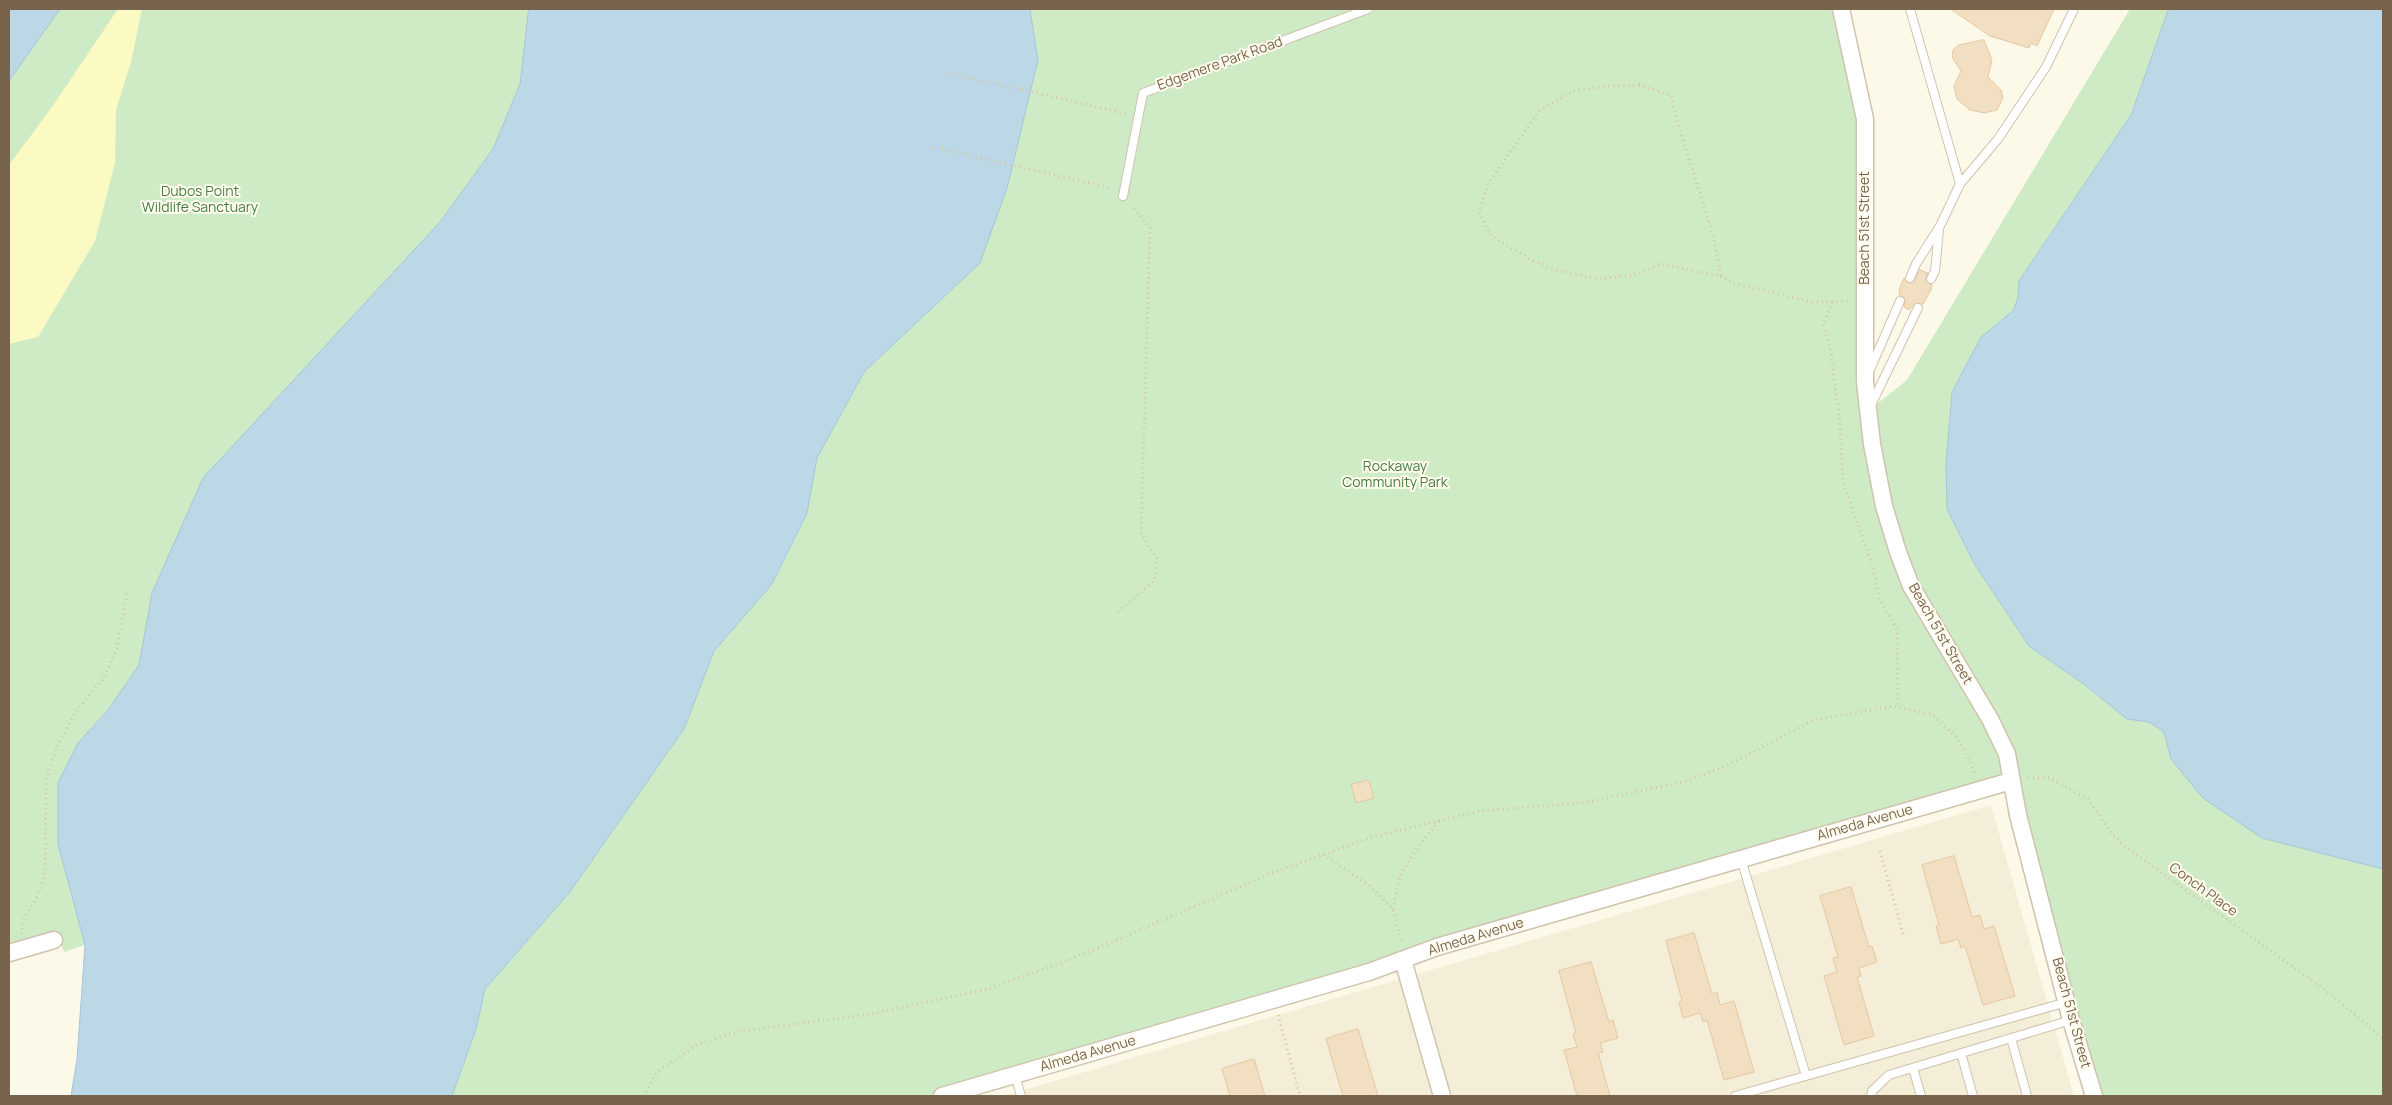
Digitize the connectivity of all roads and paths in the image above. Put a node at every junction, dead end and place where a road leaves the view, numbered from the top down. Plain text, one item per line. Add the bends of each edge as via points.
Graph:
1 (1368, 9) edge
2 (1842, 9) edge
3 (1910, 9) edge
4 (2074, 9) edge
5 (948, 73) dead end
6 (1139, 117) junction
7 (932, 147) dead end
8 (1960, 184) junction
9 (1124, 194) junction
10 (1940, 226) junction
11 (1721, 276) junction
12 (1910, 278) dead end
13 (1931, 280) dead end
14 (1864, 301) junction
15 (1900, 301) dead end
16 (1832, 302) junction
17 (1918, 308) dead end
18 (1865, 382) junction
19 (1868, 411) junction
20 (128, 589) dead end
21 (1118, 612) dead end
22 (1898, 707) junction
23 (1975, 774) dead end
24 (2011, 781) junction
25 (1440, 821) junction
26 (1880, 851) dead end
27 (1322, 855) junction
28 (1741, 859) junction
29 (1393, 909) junction
30 (1904, 937) dead end
31 (54, 940) dead end
32 (15, 951) edge
33 (1403, 960) junction
34 (1274, 1000) junction
35 (2067, 1002) junction
36 (2072, 1020) junction
37 (2011, 1038) junction
38 (2383, 1038) edge
39 (1961, 1053) junction
40 (1913, 1068) junction
41 (1015, 1075) junction
42 (1806, 1076) junction
43 (643, 1096) edge
44 (942, 1096) edge
45 (1021, 1096) edge
46 (1300, 1096) edge
47 (1442, 1096) edge
48 (1735, 1096) edge
49 (1871, 1096) edge
50 (1921, 1096) edge
51 (1973, 1096) edge
52 (2027, 1096) edge
53 (2094, 1096) edge

1 - 6 lane, Edgemere Park Road via 1143,92
2 - 14 street, Beach 51st Street via 1865,119
3 - 8 lane
4 - 8 lane via 2046,67 2023,104
5 - 6 path
6 - 9 lane, Edgemere Park Road
7 - 9 path
8 - 10 lane
9 - 21 path via 1150,228 1141,534 1157,559 1154,581
10 - 12 lane
10 - 13 lane
11 - 11 path via 1718,251 1671,95 1639,85 1572,92 1539,111 1488,184 1479,212 1492,237 1559,271 1599,279 1634,275 1661,264
11 - 16 path via 1732,283 1812,302
14 - 16 path
14 - 18 street, Beach 51st Street
15 - 18 lane
16 - 22 path via 1823,326 1830,346 1840,424 1843,482 1872,565 1879,597 1897,630
17 - 19 lane
18 - 19 street, Beach 51st Street
19 - 24 street, Beach 51st Street via 1881,490 1903,568 1921,605 2004,745
20 - 32 path via 116,647 104,678 76,711 57,746 46,779 45,876 24,919
22 - 23 path via 1933,715 1956,737
22 - 25 path via 1814,720 1726,766 1683,782 1588,802 1480,811
24 - 28 street, Almeda Avenue
24 - 35 street, Beach 51st Street
24 - 38 path, Conch Place via 2050,778 2088,799 2113,835 2135,855 2324,989
25 - 27 path via 1372,837
25 - 29 path via 1416,849 1400,876
26 - 30 path
27 - 29 path via 1369,885
27 - 43 path via 1228,890 1087,953 988,989 870,1014 748,1029 705,1042 658,1071
28 - 33 street, Almeda Avenue via 1437,947
28 - 42 lane
29 - 33 path via 1402,941
31 - 32 street
33 - 34 street, Almeda Avenue
33 - 47 street
34 - 41 street, Almeda Avenue
34 - 46 path
35 - 36 street, Beach 51st Street
35 - 42 lane
36 - 37 lane
36 - 53 street, Beach 51st Street
37 - 39 lane
37 - 52 lane
39 - 40 lane
39 - 51 lane
40 - 49 lane via 1889,1075
40 - 50 lane
41 - 44 street, Almeda Avenue
41 - 45 lane
42 - 48 lane

